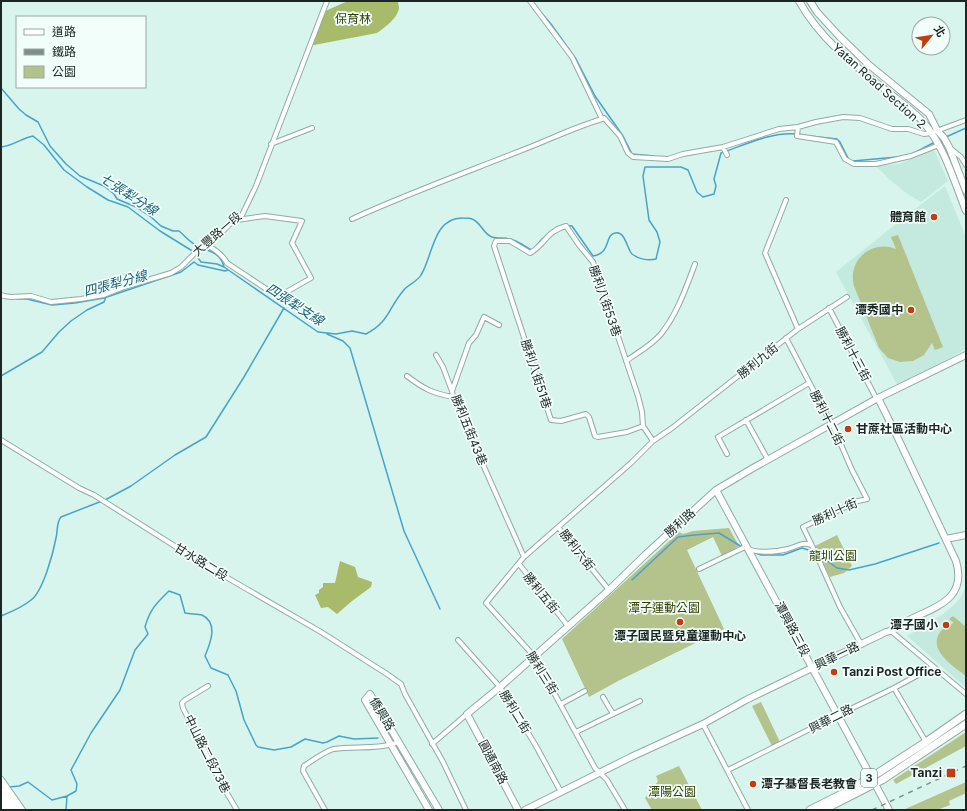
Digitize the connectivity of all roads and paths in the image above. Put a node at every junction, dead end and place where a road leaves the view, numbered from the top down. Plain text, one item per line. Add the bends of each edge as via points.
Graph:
1 (327, 1) edge
2 (530, 1) edge
3 (799, 1) edge
4 (810, 1) edge
5 (602, 119) junction
6 (966, 120) edge
7 (798, 127) junction
8 (312, 128) dead end
9 (941, 134) junction
10 (936, 140) junction
11 (271, 144) junction
12 (723, 147) junction
13 (949, 147) junction
14 (727, 155) dead end
15 (966, 165) edge
16 (966, 191) edge
17 (786, 200) dead end
18 (966, 211) edge
19 (352, 219) dead end
20 (234, 220) junction
21 (206, 245) junction
22 (494, 246) joint
23 (695, 264) dead end
24 (1, 294) edge
25 (847, 297) dead end
26 (829, 308) junction
27 (499, 325) dead end
28 (798, 329) junction
29 (786, 338) junction
30 (436, 355) dead end
31 (966, 355) edge
32 (626, 361) junction
33 (407, 376) dead end
34 (809, 383) junction
35 (452, 391) junction
36 (453, 396) junction
37 (878, 398) junction
38 (746, 420) junction
39 (832, 424) junction
40 (643, 426) junction
41 (1, 440) edge
42 (653, 441) junction
43 (727, 454) dead end
44 (768, 460) junction
45 (631, 463) joint
46 (716, 490) junction
47 (867, 499) joint
48 (558, 527) junction
49 (966, 535) edge
50 (946, 540) junction
51 (812, 545) junction
52 (748, 550) junction
53 (524, 557) junction
54 (519, 564) junction
55 (698, 569) dead end
56 (609, 590) junction
57 (568, 626) junction
58 (892, 631) junction
59 (458, 640) dead end
60 (861, 644) junction
61 (534, 656) junction
62 (933, 667) junction
63 (813, 668) junction
64 (208, 686) dead end
65 (500, 687) junction
66 (894, 688) junction
67 (585, 691) dead end
68 (966, 694) edge
69 (603, 697) dead end
70 (640, 701) dead end
71 (561, 704) junction
72 (467, 714) junction
73 (613, 714) junction
74 (838, 714) junction
75 (966, 714) edge
76 (703, 724) junction
77 (966, 724) edge
78 (576, 732) junction
79 (399, 742) junction
80 (926, 742) junction
81 (432, 744) junction
82 (391, 745) junction
83 (728, 770) junction
84 (600, 774) junction
85 (1, 780) edge
86 (873, 780) junction
87 (1, 791) edge
88 (561, 792) junction
89 (1, 802) edge
90 (7, 810) edge
91 (14, 810) edge
92 (22, 810) edge
93 (237, 810) edge
94 (326, 810) edge
95 (429, 810) edge
96 (439, 810) edge
97 (466, 810) edge
98 (518, 810) edge
99 (525, 810) edge
100 (625, 810) edge
101 (748, 810) edge
102 (810, 810) edge
103 (823, 810) edge
104 (889, 810) edge

1 - 11 street, 大豐路一段
2 - 5 street via 572,57
3 - 10 street, Yatan Road Section 2 via 811,21 834,46 923,122
4 - 9 street, Yatan Road Section 2 via 817,12 854,50 929,114
5 - 12 street via 604,118 620,136 632,157 668,159
5 - 19 street via 388,202
6 - 9 street
7 - 10 street via 852,117 892,129 908,129
7 - 10 street via 797,136 836,142 845,159 854,164 876,164 911,156
7 - 12 street via 779,129
8 - 11 street
9 - 10 street
9 - 13 street, Yatan Road Section 2
10 - 18 street, Yatan Road Section 2
11 - 20 street, 大豐路一段 via 242,215
12 - 14 street
13 - 15 street
13 - 16 street, Yatan Road Section 2
17 - 28 street via 765,253
20 - 21 street, 大豐路一段
20 - 21 street via 265,216 302,221 292,243 311,278 277,296 227,263 214,248
21 - 24 street, 大豐路一段 via 176,270 104,295 51,302 31,296 11,297
22 - 32 street, 勝利八街53巷 via 496,241 510,241 530,253 558,228 566,226 593,262
22 - 40 street, 勝利八街51巷 via 551,420 561,421 586,414 590,417 595,436 598,437 627,432
23 - 32 street via 682,298 660,336
25 - 26 street, 勝利九街
26 - 28 street, 勝利九街
26 - 37 street, 勝利十三街
27 - 35 street, 勝利五街43巷 via 484,317 469,344
28 - 29 street, 勝利九街
29 - 34 street, 勝利十二街
29 - 42 street, 勝利九街
30 - 35 street
31 - 37 street, 勝利路
32 - 40 street, 勝利八街53巷 via 638,396
33 - 36 street via 426,390
34 - 38 street
34 - 39 street, 勝利十二街
35 - 36 street, 勝利五街43巷
36 - 53 street, 勝利五街43巷
37 - 39 street, 勝利路
37 - 50 street, 興華一路
38 - 43 street via 718,437
38 - 44 street
39 - 44 street, 勝利路
39 - 47 street, 勝利十二街
40 - 42 street, 勝利八街53巷
41 - 81 street, 甘水路二段 via 388,674 401,684
42 - 45 street, 勝利九街
44 - 46 street, 勝利路
45 - 48 street, 勝利六街
46 - 52 street, 潭興路三段
46 - 56 street, 勝利路
47 - 51 street, 勝利十街 via 803,527
48 - 53 street, 勝利五街
48 - 56 street, 勝利六街
49 - 50 street
50 - 58 street, 興華一路 via 956,560 959,574 953,594 948,600
51 - 52 street via 803,543 779,551
51 - 60 street via 840,607
52 - 55 street via 740,550
52 - 63 street, 潭興路三段
53 - 54 street, 勝利五街
54 - 57 street, 勝利五街
54 - 61 street, 勝利三街 via 486,603
56 - 57 street, 勝利路
57 - 61 street, 勝利路
58 - 60 street, 興華一路
58 - 62 street
59 - 65 street, 勝利二街
60 - 63 street, 興華一路
61 - 65 street, 勝利路
61 - 71 street, 勝利三街
62 - 66 street, 興華二路
62 - 68 street
63 - 74 street, 潭興路三段
63 - 76 street, 興華一路
64 - 93 street, 中山路二段73巷 via 185,700 182,703 183,708
65 - 72 street, 勝利路
65 - 88 street, 勝利二街
66 - 74 street, 興華二路
66 - 80 street
67 - 71 street
69 - 73 street
70 - 73 street
71 - 78 street, 勝利三街
72 - 81 street, 勝利路
72 - 98 street, 圓通南路
73 - 78 street
74 - 83 street, 興華二路
74 - 86 street, 潭興路三段
75 - 80 main road, 3
76 - 83 street
76 - 84 street, 興華一路
77 - 86 main road, 3
78 - 84 street, 勝利三街
79 - 82 street
79 - 82 street, 僑興路 via 370,694 365,700
79 - 96 street, 僑興路
80 - 86 main road, 3
81 - 97 street
82 - 94 street via 333,749 304,766 303,771
82 - 95 street, 僑興路
83 - 101 street
84 - 88 street, 興華一路
84 - 100 street, 勝利三街 via 607,780
85 - 92 street
86 - 102 main road, 3
86 - 103 main road, 3
86 - 104 street, 潭興路三段
87 - 91 highway
88 - 99 street, 興華一路
89 - 90 highway

